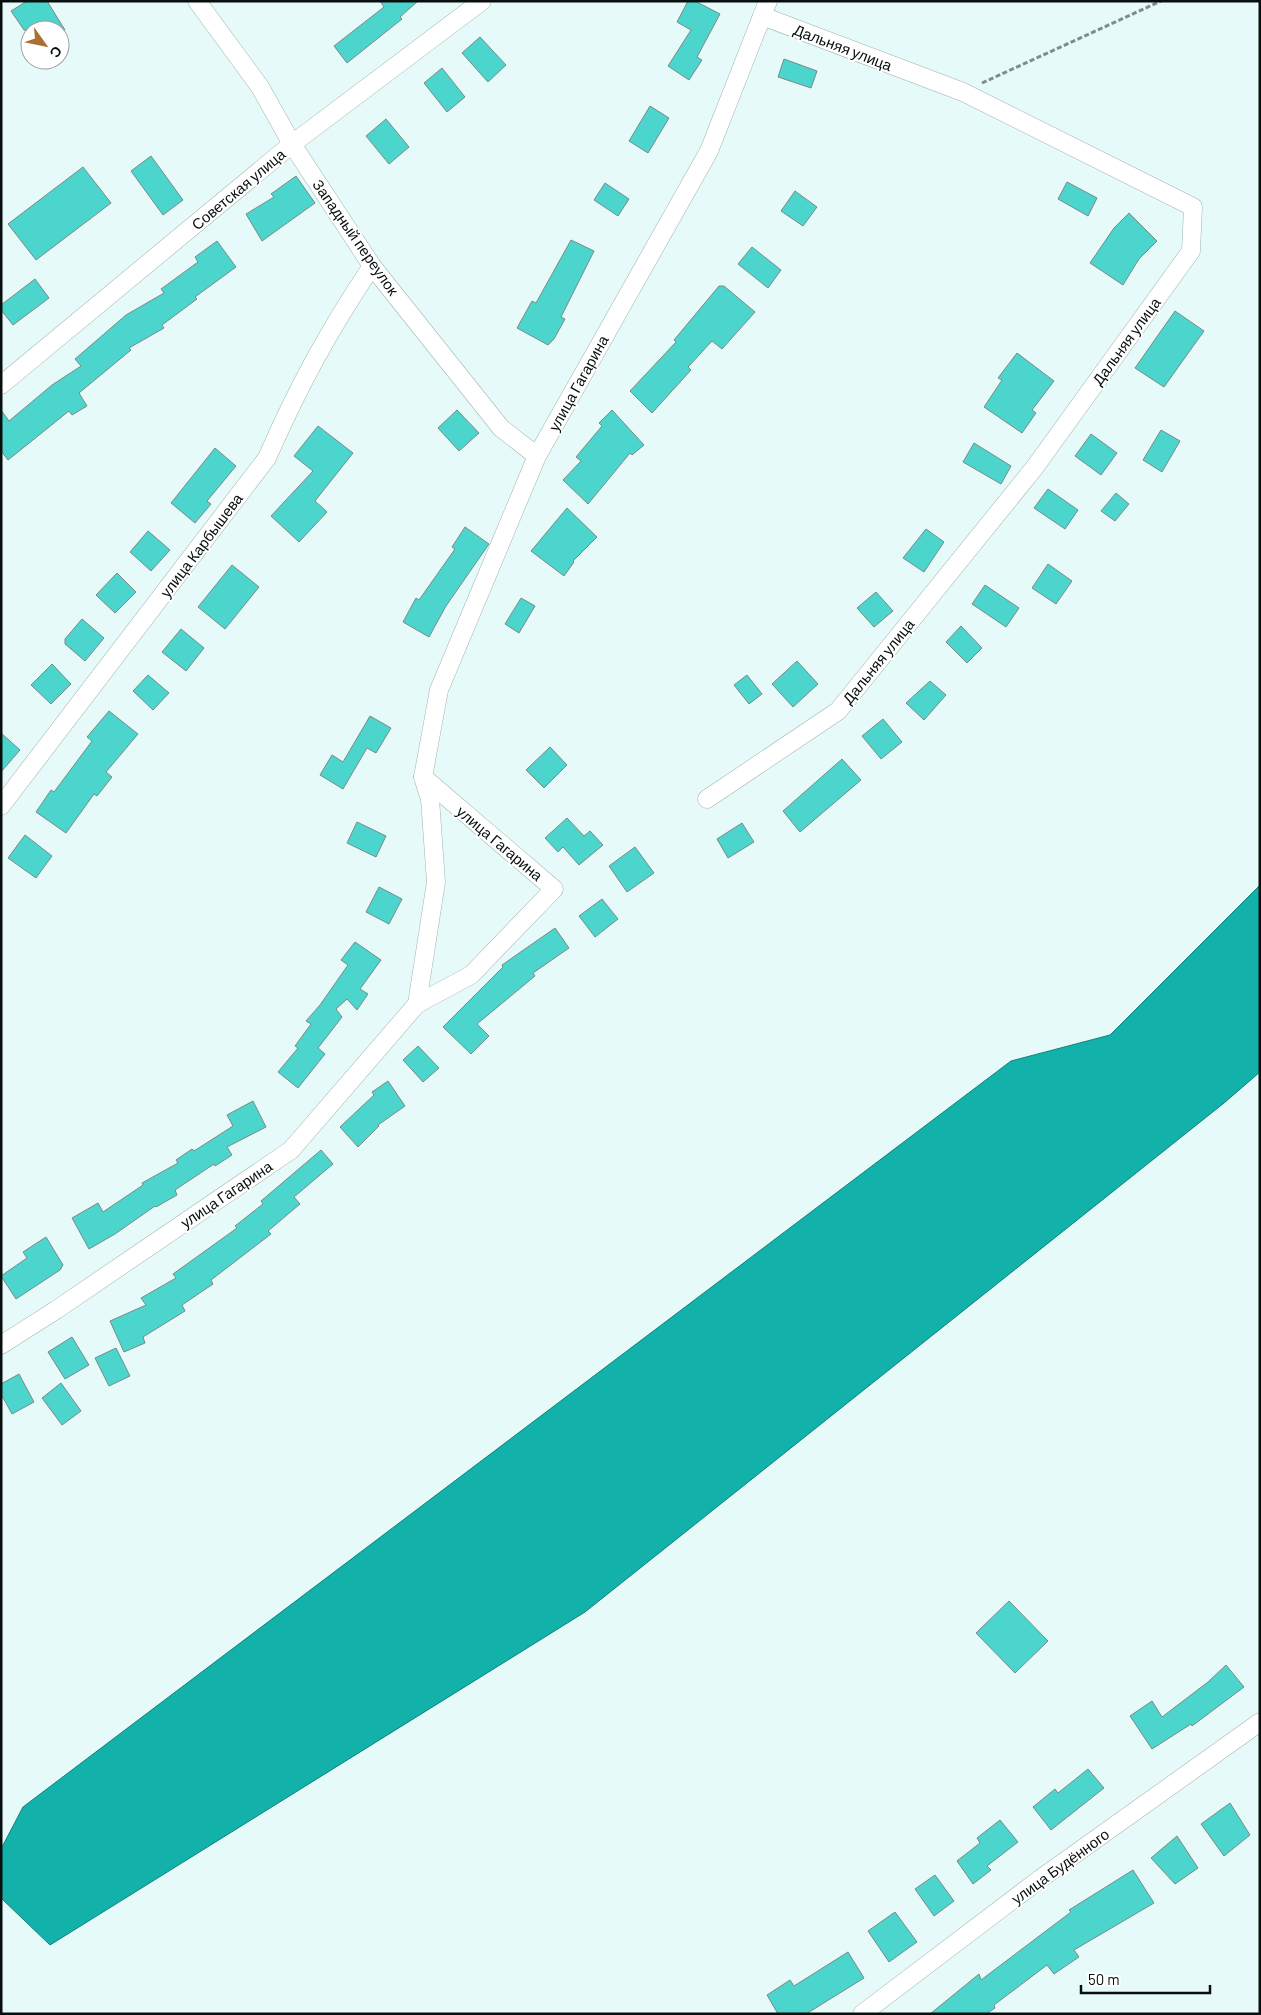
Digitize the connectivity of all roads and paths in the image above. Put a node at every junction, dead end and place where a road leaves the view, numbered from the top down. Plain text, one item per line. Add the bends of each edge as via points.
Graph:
1 (197, 1) edge
2 (482, 1) edge
3 (1161, 1) edge
4 (765, 9) edge
5 (962, 92) junction
6 (292, 144) junction
7 (372, 266) junction
8 (1, 386) edge
9 (537, 456) junction
10 (423, 778) junction
11 (707, 798) dead end
12 (1, 806) edge
13 (417, 1004) junction
14 (1, 1345) edge
15 (1260, 1722) edge
16 (862, 2014) edge

1 - 6 street, Западный переулок via 260,87
2 - 6 street, Советская улица
3 - 5 path
4 - 5 street, Дальняя улица
4 - 9 street, улица Гагарина via 709,151
5 - 11 street, Дальняя улица via 1193,207 1190,251 1035,468 838,711
6 - 7 street, Западный переулок
6 - 8 street, Советская улица
7 - 9 street, Западный переулок via 501,428
7 - 12 street, улица Карбышева via 329,330 294,396 267,458
9 - 10 street, улица Гагарина via 439,690
10 - 13 street, улица Гагарина via 430,799 436,882
10 - 13 street, улица Гагарина via 554,888 470,975
13 - 14 street, улица Гагарина via 291,1150
15 - 16 street, улица Будённого via 1040,1879

